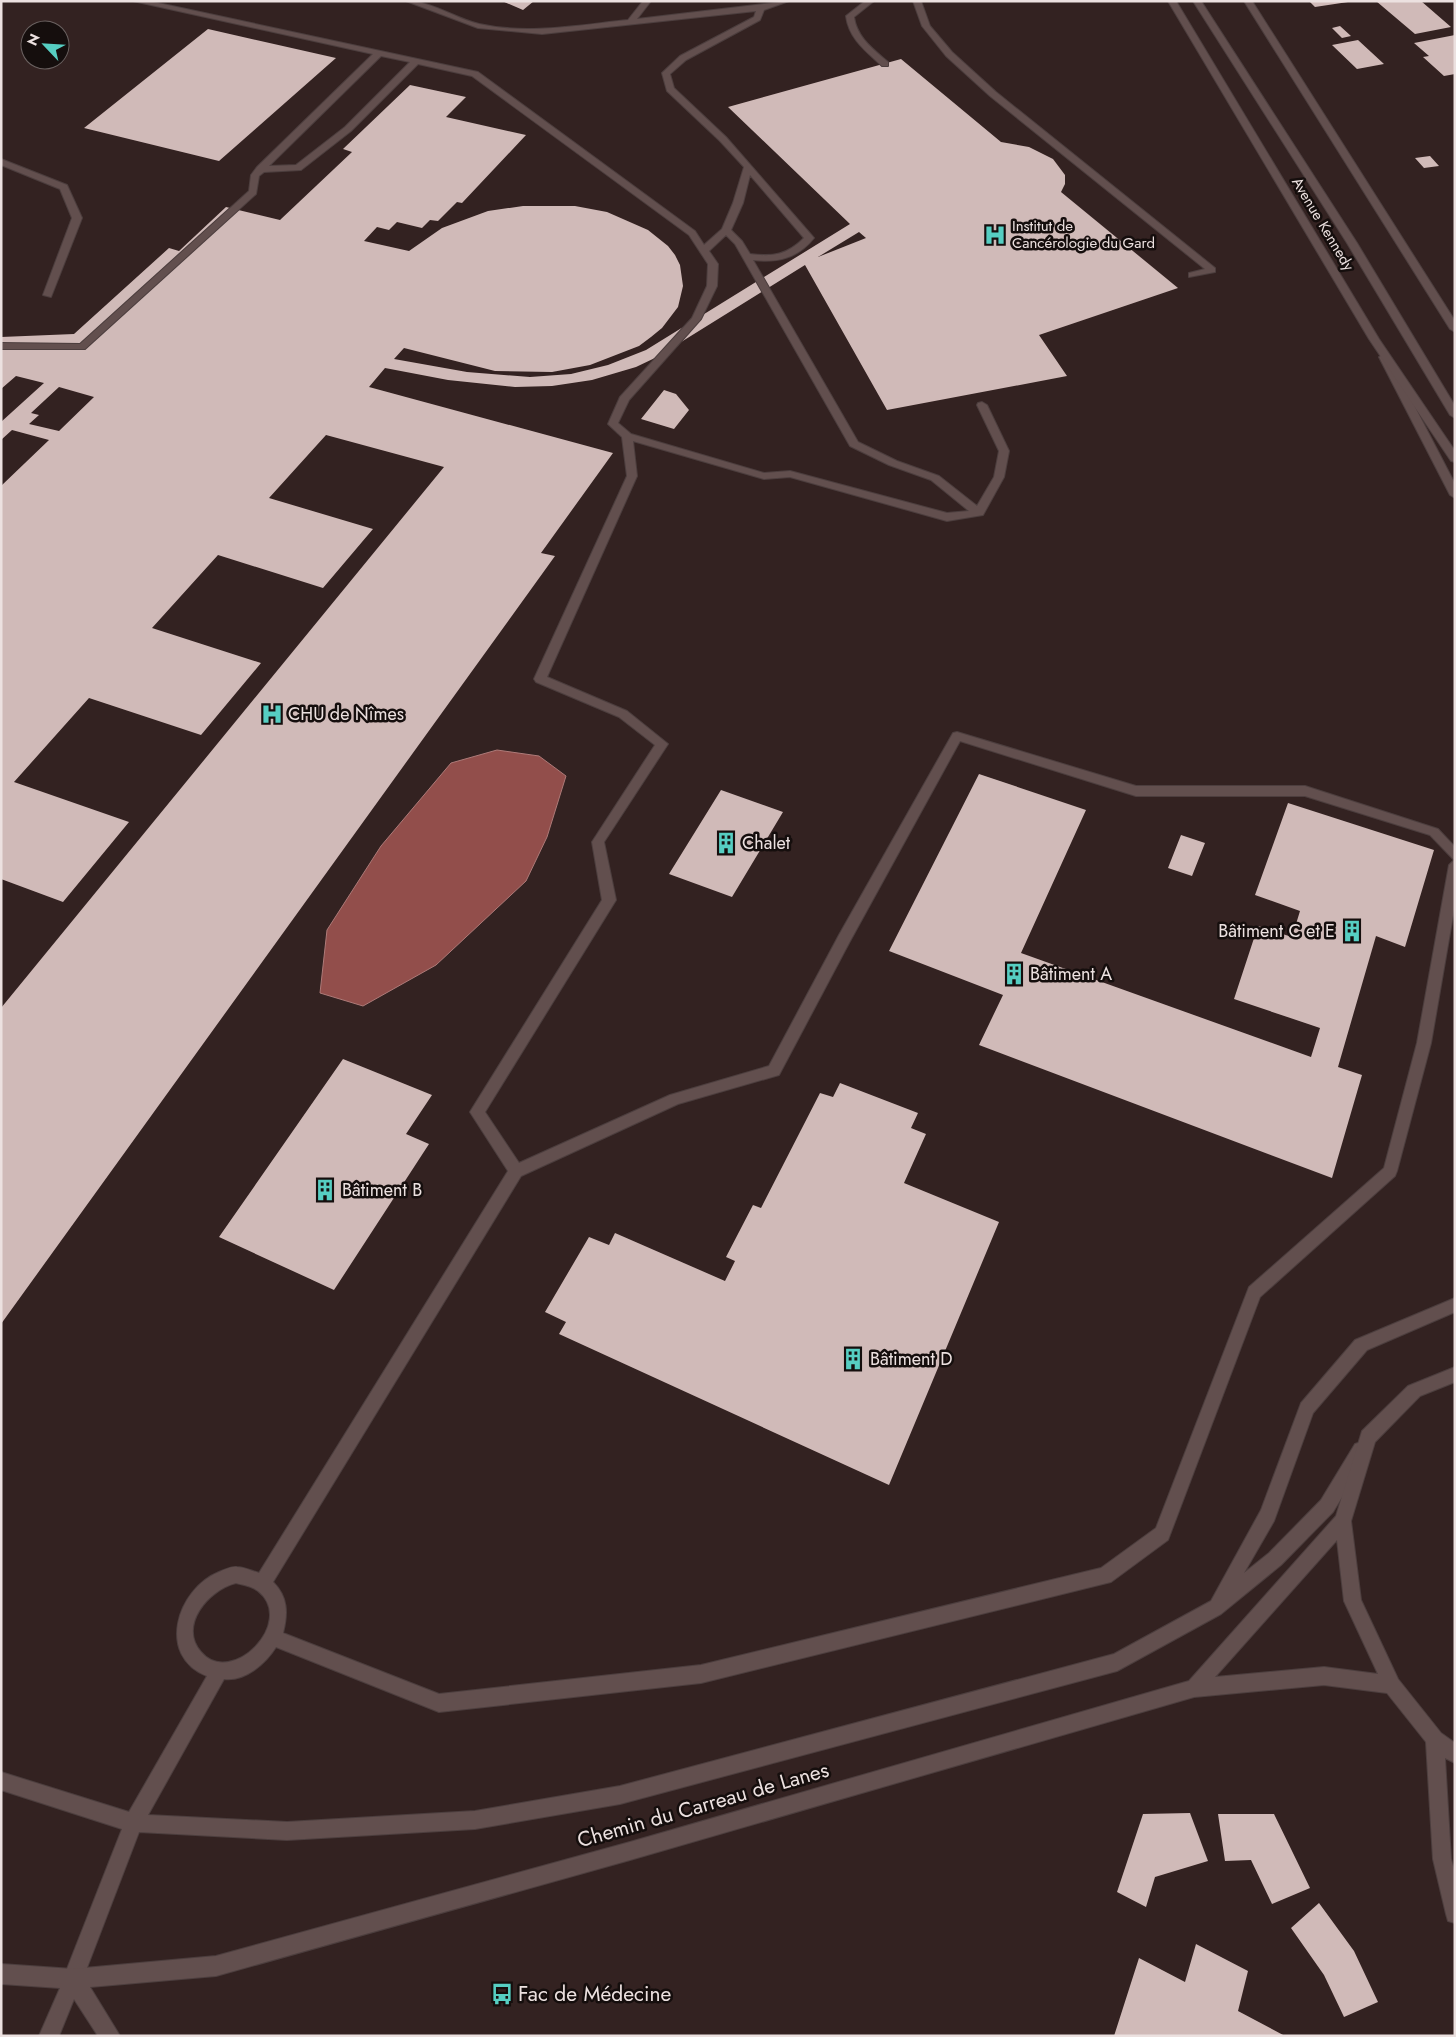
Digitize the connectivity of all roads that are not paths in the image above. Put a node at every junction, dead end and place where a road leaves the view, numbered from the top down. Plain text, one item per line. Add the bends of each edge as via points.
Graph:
1 (137, 1) edge
2 (410, 1) edge
3 (647, 1) edge
4 (785, 1) edge
5 (870, 1) edge
6 (916, 1) edge
7 (1172, 1) edge
8 (1197, 1) edge
9 (1248, 1) edge
10 (761, 8) junction
11 (631, 22) junction
12 (380, 53) junction
13 (416, 61) junction
14 (885, 64) dead end
15 (3, 165) edge
16 (748, 166) junction
17 (260, 169) junction
18 (726, 230) junction
19 (704, 250) junction
20 (747, 256) junction
21 (1192, 275) dead end
22 (48, 295) dead end
23 (1455, 329) edge
24 (1374, 339) junction
25 (1, 346) edge
26 (982, 405) dead end
27 (1455, 414) edge
28 (627, 436) junction
29 (1455, 459) edge
30 (1455, 494) edge
31 (979, 513) junction
32 (1455, 856) edge
33 (1455, 865) edge
34 (516, 1170) junction
35 (1455, 1305) edge
36 (1455, 1374) edge
37 (1368, 1438) junction
38 (1343, 1521) junction
39 (264, 1582) junction
40 (1215, 1608) junction
41 (274, 1638) junction
42 (219, 1671) junction
43 (1392, 1685) junction
44 (1194, 1688) junction
45 (1435, 1739) junction
46 (1455, 1754) edge
47 (1, 1781) edge
48 (133, 1823) junction
49 (1455, 1914) edge
50 (1, 1974) edge
51 (73, 1978) junction
52 (49, 2036) edge
53 (110, 2036) edge

1 - 12 main road
2 - 11 main road via 493,29 542,32
3 - 11 main road
4 - 10 main road
5 - 14 main road via 850,16 850,25 854,35
6 - 21 main road via 926,26 949,54 993,94 1212,270
7 - 24 main road, Avenue Kennedy
8 - 27 main road, Avenue Kennedy via 1352,243
9 - 23 main road
10 - 11 main road
10 - 16 main road via 757,18 683,58 666,73 670,89
12 - 13 main road
12 - 17 main road
13 - 17 main road via 348,129 298,168
13 - 19 main road via 475,74 692,233
15 - 22 main road via 64,187 77,218
16 - 18 main road via 738,203
16 - 20 main road via 809,238 796,252 774,260
17 - 25 main road via 255,174 253,192 82,347
18 - 19 main road
18 - 20 main road via 740,243
19 - 28 main road via 714,264 712,286 696,319 624,399 613,424
20 - 31 main road via 854,444 935,478
24 - 29 main road, Avenue Kennedy
24 - 30 main road
26 - 31 main road via 1004,451 999,478
28 - 31 main road via 764,476 790,474 947,517
28 - 34 main road via 632,476 540,678 623,714 662,744 598,842 609,900 477,1112
32 - 34 main road via 1434,832 1305,791 1136,791 957,736 774,1071 675,1099
33 - 41 main road via 1424,1043 1390,1171 1254,1292 1162,1534 1105,1576 702,1674 439,1703
34 - 39 main road
35 - 40 main road via 1361,1345 1307,1408 1268,1515
36 - 37 main road via 1414,1390
37 - 38 main road
37 - 40 main road via 1327,1506 1275,1559
38 - 43 main road via 1353,1601
38 - 44 main road
39 - 41 main road via 274,1592 279,1606
39 - 42 main road via 251,1576 236,1575 222,1579 207,1587 188,1614 187,1644 194,1658
40 - 48 main road via 1117,1662 620,1795 475,1820 287,1831
41 - 42 main road via 250,1664 235,1670
42 - 48 main road
43 - 44 main road, Chemin du Carreau de Lanes via 1324,1676
43 - 45 main road
44 - 51 main road, Chemin du Carreau de Lanes via 621,1854 216,1966
45 - 46 main road
45 - 49 main road via 1442,1859
47 - 48 main road
48 - 51 main road
50 - 51 main road, Chemin du Carreau de Lanes
51 - 52 main road
51 - 53 main road

